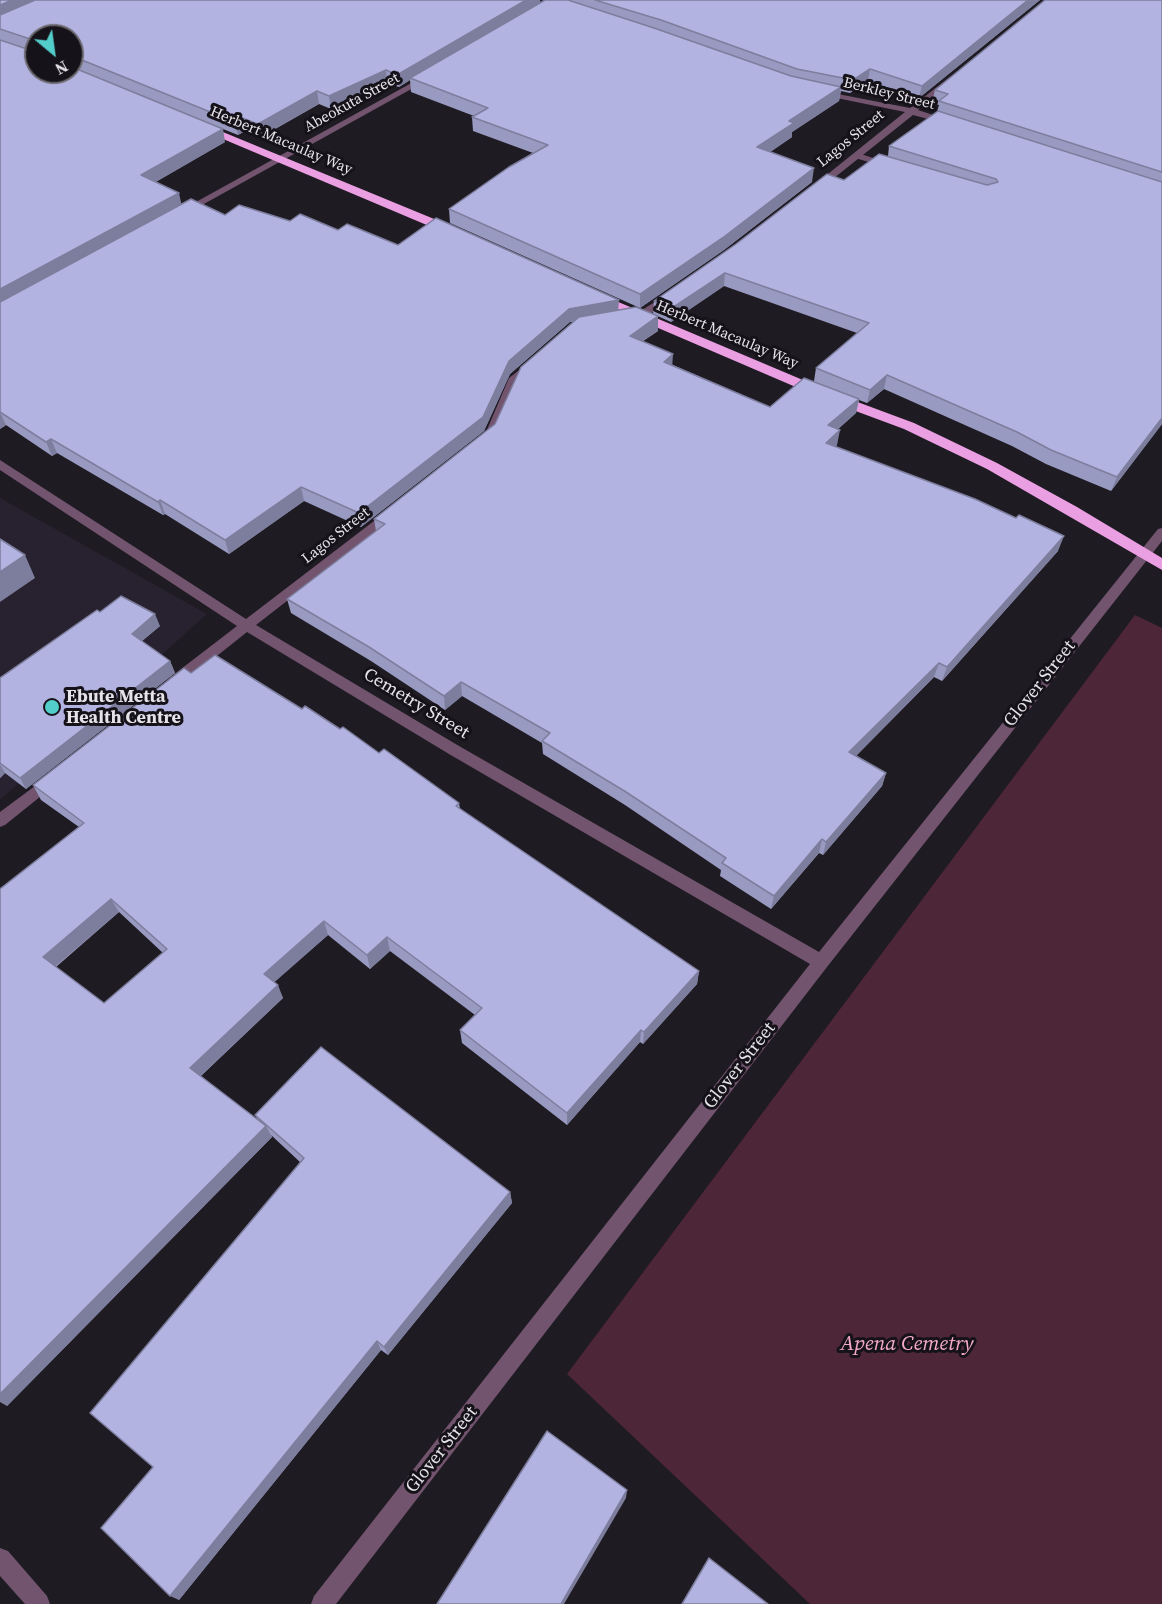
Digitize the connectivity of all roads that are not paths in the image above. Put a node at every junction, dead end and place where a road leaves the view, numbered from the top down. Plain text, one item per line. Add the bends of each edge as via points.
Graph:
1 (959, 72) edge
2 (435, 74) edge
3 (814, 90) edge
4 (911, 111) junction
5 (194, 123) edge
6 (957, 126) edge
7 (858, 156) junction
8 (281, 158) junction
9 (901, 169) edge
10 (812, 191) edge
11 (174, 217) edge
12 (466, 237) edge
13 (676, 291) edge
14 (586, 292) edge
15 (640, 316) junction
16 (619, 320) edge
17 (541, 356) edge
18 (472, 448) edge
19 (0, 464) edge
20 (399, 507) edge
21 (1162, 532) edge
22 (1144, 553) junction
23 (1162, 565) edge
24 (247, 626) junction
25 (165, 690) edge
26 (64, 769) edge
27 (0, 820) edge
28 (821, 962) junction
29 (0, 1559) edge
30 (39, 1604) edge
31 (322, 1604) edge

1 - 4 street, Lagos Street
2 - 8 street, Abeokuta Street
3 - 4 street, Berkley Street
4 - 6 street, Berkley Street
4 - 7 street, Lagos Street
5 - 8 highway, Herbert Macaulay Way
7 - 9 street
7 - 10 street, Lagos Street
8 - 11 street, Abeokuta Street
8 - 12 highway, Herbert Macaulay Way
13 - 15 street
14 - 15 highway, Herbert Macaulay Way
15 - 16 street
15 - 22 highway, Herbert Macaulay Way via 909,426 1002,471
17 - 18 street via 515,378 491,434
19 - 24 street, Cemetry Street
20 - 24 street, Lagos Street
21 - 22 street, Glover Street
22 - 23 highway, Herbert Macaulay Way
22 - 28 street, Glover Street
24 - 25 street, Lagos Street
24 - 28 street, Cemetry Street
26 - 27 street
28 - 31 street, Glover Street
29 - 30 street

